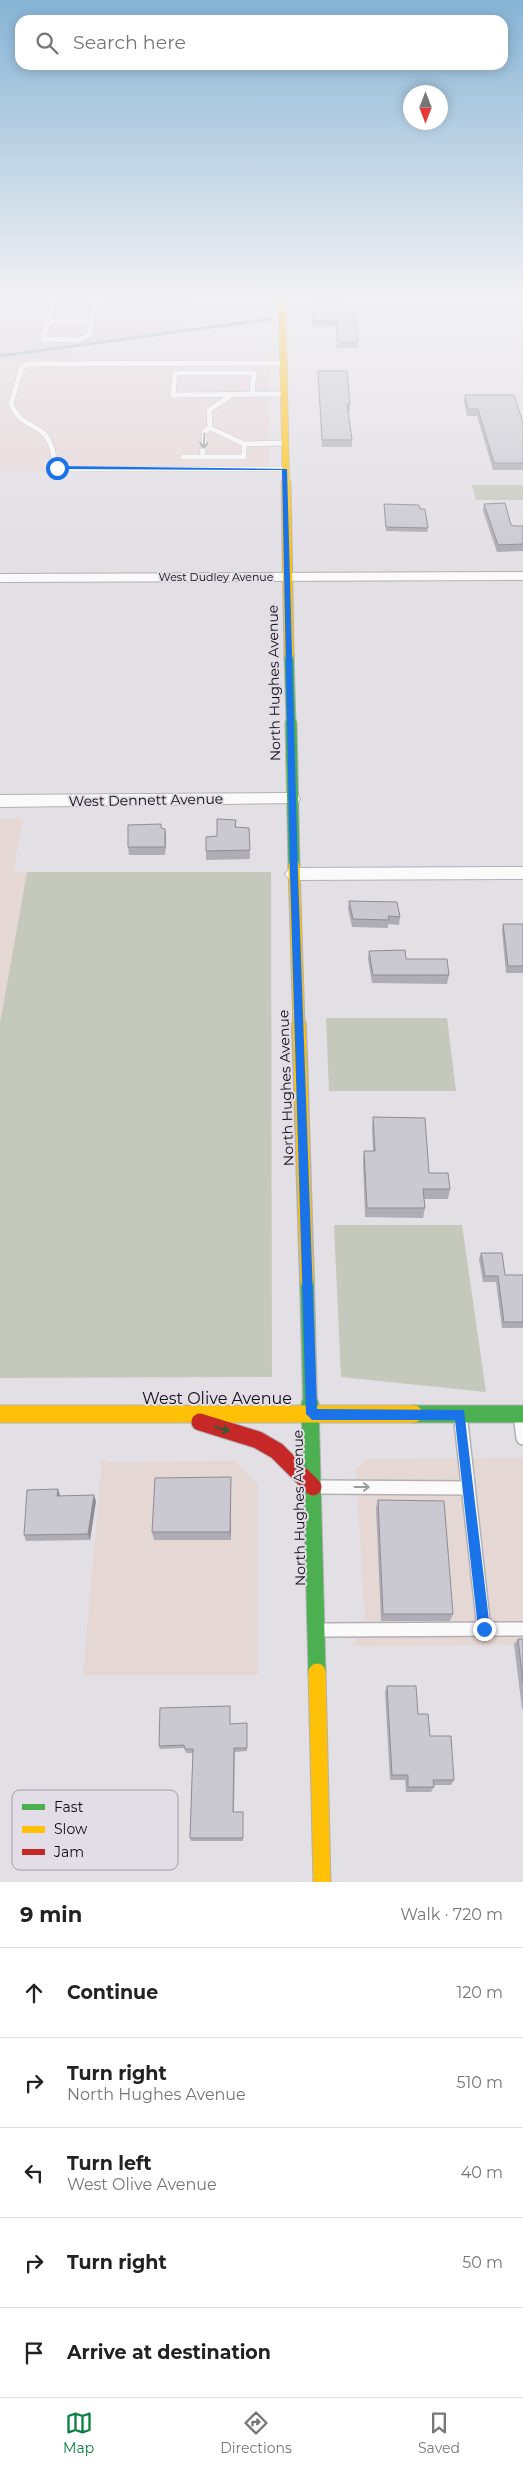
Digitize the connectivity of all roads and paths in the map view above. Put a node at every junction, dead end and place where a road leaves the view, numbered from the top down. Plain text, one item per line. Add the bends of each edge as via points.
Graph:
1 (18, 382) edge
2 (174, 382) edge
3 (253, 382) edge
4 (283, 382) edge
5 (252, 394) junction
6 (283, 394) junction
7 (233, 395) junction
8 (210, 428) junction
9 (284, 443) junction
10 (244, 444) junction
11 (183, 457) dead end
12 (202, 457) junction
13 (284, 469) junction
14 (286, 576) junction
15 (523, 576) edge
16 (0, 578) edge
17 (292, 799) junction
18 (0, 801) edge
19 (523, 873) edge
20 (294, 874) junction
21 (0, 1414) edge
22 (175, 1414) junction
23 (312, 1414) junction
24 (460, 1414) junction
25 (521, 1414) edge
26 (523, 1438) edge
27 (313, 1487) junction
28 (468, 1488) junction
29 (484, 1629) junction
30 (523, 1629) edge
31 (316, 1630) junction
32 (322, 1882) edge

1 - 13 lane via 12,404 17,416 49,438 55,466 61,469
2 - 7 lane via 173,395
3 - 5 lane
4 - 6 street, North Hughes Avenue
5 - 6 lane
5 - 7 lane
6 - 9 street, North Hughes Avenue
7 - 8 lane via 209,410
8 - 10 lane
8 -> 12 lane via 205,431
9 - 10 lane
9 - 13 street, North Hughes Avenue
10 - 12 lane via 244,457
11 - 12 lane
13 - 14 street, North Hughes Avenue
14 - 15 street, West Dudley Avenue
14 - 16 street, West Dudley Avenue
14 - 17 street, North Hughes Avenue
17 - 18 street, West Dennett Avenue
17 - 20 street, North Hughes Avenue
19 - 20 street
20 - 23 street, North Hughes Avenue
21 - 22 street, West Olive Avenue
22 - 23 street, West Olive Avenue
22 -> 27 street via 258,1440 277,1451
23 - 24 street, West Olive Avenue
23 - 27 street, North Hughes Avenue
24 - 25 street, West Olive Avenue
24 - 28 lane
25 - 26 lane
27 -> 28 lane
27 - 31 street, North Hughes Avenue
28 - 29 lane
29 - 30 lane
29 - 31 lane
31 - 32 street, North Hughes Avenue

